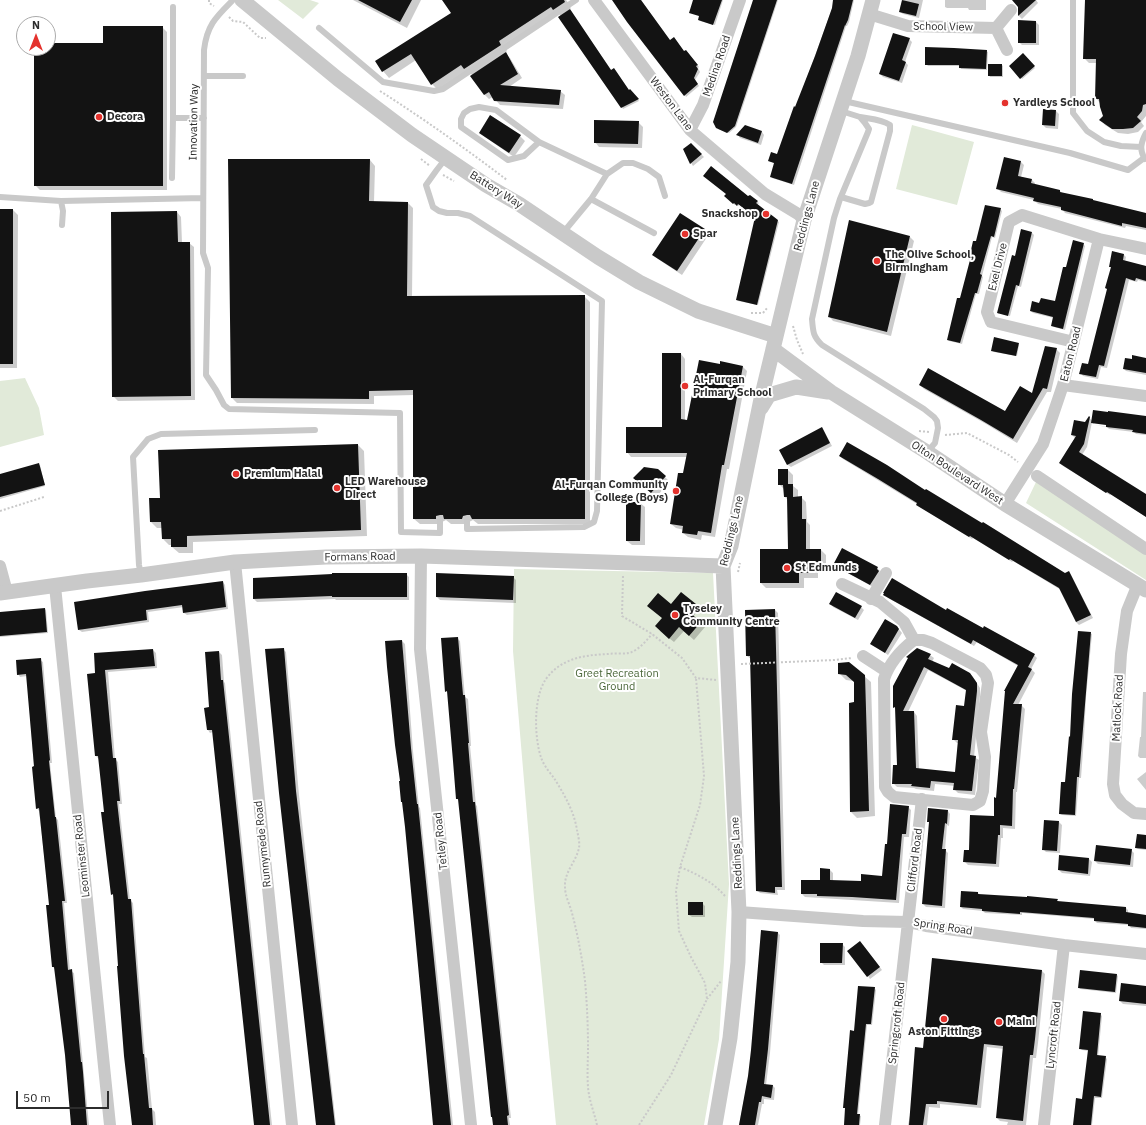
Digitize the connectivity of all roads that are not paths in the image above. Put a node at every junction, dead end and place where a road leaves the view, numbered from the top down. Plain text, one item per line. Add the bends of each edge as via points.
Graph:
1 (233, 0) edge
2 (242, 0) edge
3 (576, 0) edge
4 (594, 0) edge
5 (740, 0) edge
6 (1073, 0) edge
7 (173, 7) dead end
8 (871, 7) edge
9 (1012, 10) dead end
10 (319, 28) dead end
11 (996, 28) junction
12 (1007, 50) dead end
13 (204, 76) junction
14 (243, 76) dead end
15 (841, 106) junction
16 (860, 117) junction
17 (173, 118) junction
18 (204, 118) junction
19 (690, 130) junction
20 (1146, 134) edge
21 (539, 142) junction
22 (1141, 147) junction
23 (446, 158) junction
24 (1145, 159) edge
25 (607, 174) junction
26 (172, 178) dead end
27 (666, 196) dead end
28 (841, 197) junction
29 (0, 198) edge
30 (203, 198) junction
31 (591, 199) junction
32 (60, 201) junction
33 (804, 220) junction
34 (62, 225) dead end
35 (654, 233) dead end
36 (562, 234) junction
37 (1099, 239) junction
38 (1146, 248) edge
39 (775, 342) junction
40 (1074, 342) junction
41 (1063, 385) junction
42 (831, 392) junction
43 (1146, 396) edge
44 (759, 411) junction
45 (314, 430) dead end
46 (927, 452) junction
47 (1032, 473) junction
48 (1005, 504) junction
49 (440, 519) dead end
50 (467, 519) dead end
51 (1146, 549) edge
52 (421, 556) junction
53 (235, 562) junction
54 (0, 566) edge
55 (723, 566) junction
56 (886, 573) dead end
57 (141, 575) junction
58 (842, 584) dead end
59 (55, 586) junction
60 (1142, 587) edge
61 (4, 593) edge
62 (871, 598) junction
63 (914, 640) junction
64 (863, 656) road end
65 (886, 671) junction
66 (922, 799) junction
67 (1146, 814) edge
68 (739, 912) junction
69 (908, 922) junction
70 (1064, 944) junction
71 (1146, 954) edge
72 (110, 1125) edge
73 (292, 1125) edge
74 (471, 1125) edge
75 (715, 1125) edge
76 (885, 1125) edge
77 (1044, 1125) edge

1 - 13 lane, Innovation Way via 209,27 204,50
2 - 23 street, Battery Way via 338,79
3 - 10 lane via 443,89 434,90 383,82
4 - 19 street, Weston Lane
5 - 19 street, Medina Road via 703,105
6 - 22 lane via 1073,113 1087,132 1104,142
7 - 17 lane
8 - 11 street, School View via 908,26
8 - 15 street, Reddings Lane
9 - 11 street
11 - 12 street
13 - 14 lane
13 - 18 lane, Innovation Way
15 - 16 lane
15 - 24 lane via 1070,153 1128,170
15 - 33 street, Reddings Lane
16 - 28 lane via 869,129
16 - 28 lane via 888,123 890,131 871,202 865,204
17 - 18 lane
17 - 26 lane
18 - 30 lane, Innovation Way
19 - 33 street, Weston Lane via 765,194
20 - 22 lane
21 - 21 lane via 524,156 508,160 461,127 461,119 470,109 479,107 496,110
21 - 25 lane
22 - 24 lane
23 - 36 street, Battery Way
23 - 50 lane via 426,185 433,207 439,211 470,216 602,302 598,511 594,522 584,527 467,529
25 - 27 lane via 623,163 633,163 659,177
25 - 31 lane
28 - 46 lane via 812,319 813,330 822,345 934,417 937,421 938,434 935,443
29 - 32 lane
30 - 32 lane
30 - 49 lane, Innovation Way via 203,253 208,268 206,375 224,405 229,409 400,413 402,532 440,532
31 - 35 lane
31 - 36 lane
32 - 34 lane via 63,211
33 - 39 street, Reddings Lane
36 - 39 street, Battery Way via 639,282 698,311
37 - 38 street
37 - 40 street, Eaton Road
37 - 40 street, Exel Drive via 1022,215 1009,222 987,312 991,322
39 - 42 street, Olton Boulevard West
39 - 44 street, Reddings Lane
40 - 41 street, Eaton Road
41 - 43 street
41 - 47 street, Eaton Road
42 - 44 street via 796,387 770,395
42 - 46 street, Olton Boulevard West
44 - 55 street, Reddings Lane via 731,546
45 - 57 lane via 161,434 148,439 133,457
46 - 48 street, Olton Boulevard West
47 - 48 street, Eaton Road
47 - 51 street
48 - 60 street, Olton Boulevard West
52 - 53 street, Formans Road via 326,557
52 - 55 street, Formans Road
52 - 74 street, Tetley Road via 420,649
53 - 57 street, Formans Road
53 - 73 street, Runnymede Road
54 - 61 street
55 - 68 street, Reddings Lane
56 - 62 street
57 - 59 street, Formans Road
58 - 62 street
59 - 61 street, Formans Road
59 - 72 street, Leominster Road
60 - 67 street, Matlock Road via 1127,611 1121,654 1113,784 1122,804 1134,813
62 - 63 street via 880,602 904,622
63 - 65 street
63 - 66 street via 932,643 980,668 988,683 981,732 985,757 980,801 964,804
64 - 65 street
65 - 66 street via 885,787 894,797
66 - 69 street, Clifford Road
68 - 69 street, Spring Road
68 - 75 street, Reddings Lane via 738,962 730,1038
69 - 70 street, Spring Road
69 - 76 street, Springcroft Road
70 - 71 street, Spring Road
70 - 77 street, Lyncroft Road

